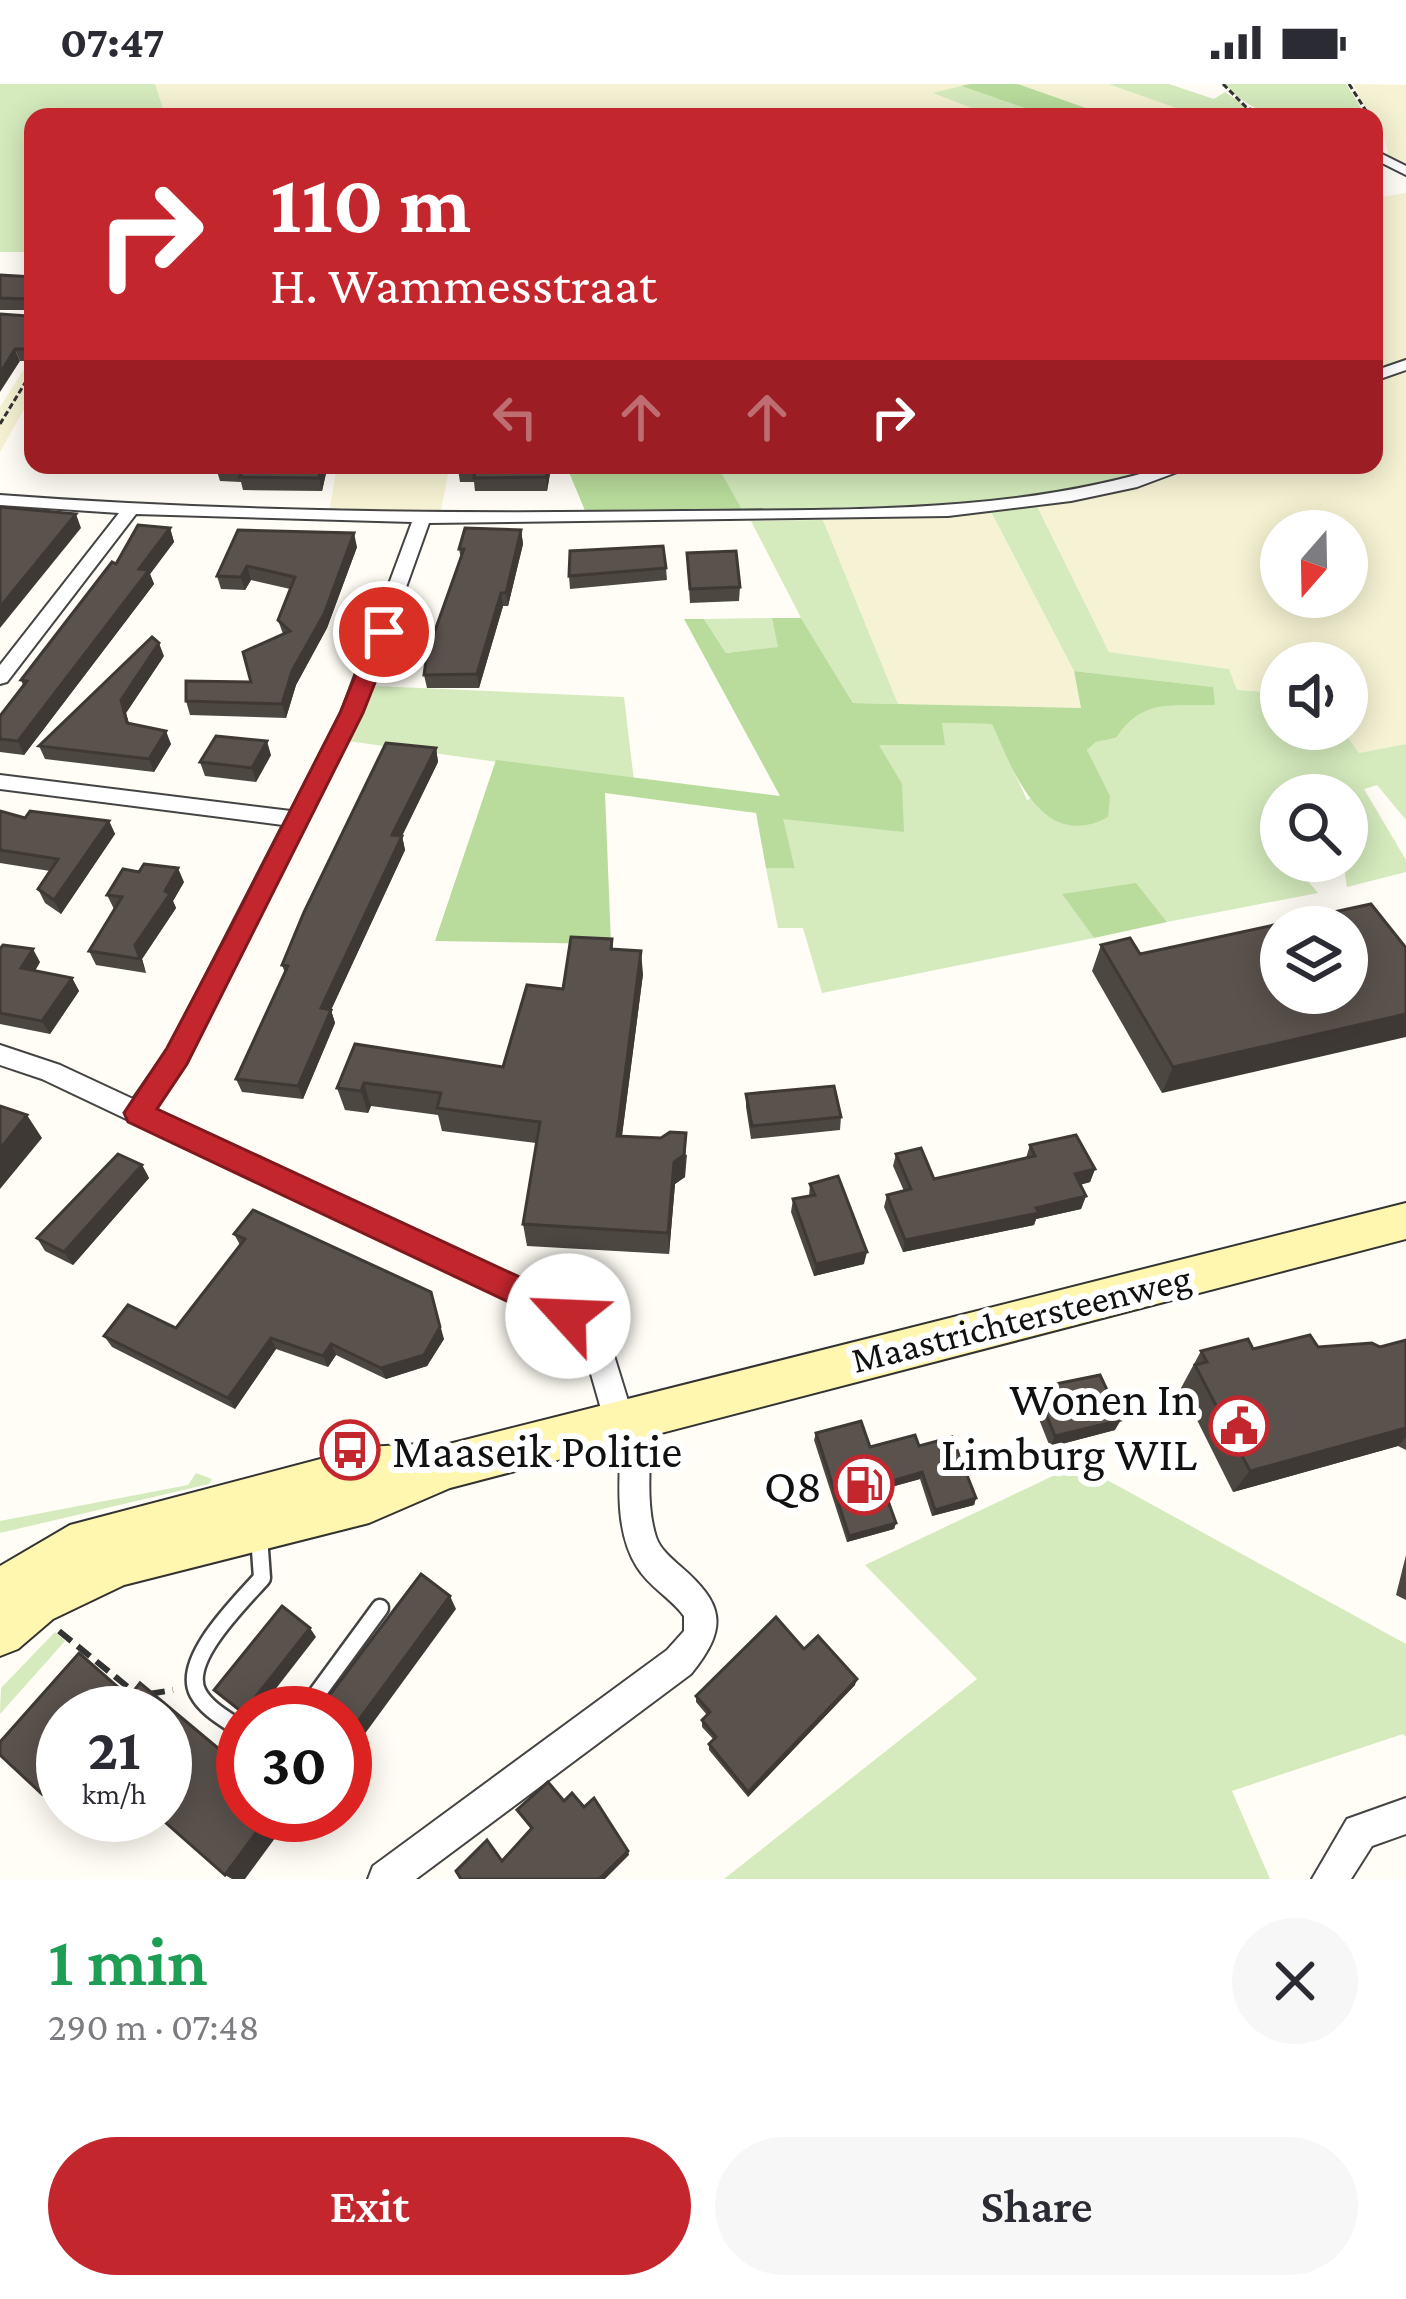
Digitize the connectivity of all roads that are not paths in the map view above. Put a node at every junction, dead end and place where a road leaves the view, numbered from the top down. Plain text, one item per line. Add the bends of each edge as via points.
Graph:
1 (1156, 474) edge
2 (0, 500) edge
3 (130, 511) junction
4 (422, 518) junction
5 (0, 678) edge
6 (0, 782) edge
7 (296, 819) junction
8 (0, 1055) edge
9 (138, 1113) junction
10 (1406, 1221) edge
11 (627, 1418) junction
12 (258, 1514) junction
13 (0, 1594) edge
14 (380, 1608) dead end
15 (0, 1631) edge
16 (323, 1686) edge
17 (216, 1710) edge
18 (1406, 1816) edge
19 (386, 1879) edge
20 (1330, 1879) edge

1 - 4 street via 1082,495 987,505
2 - 3 street
3 - 4 street
3 - 5 street
4 - 7 street via 362,688
6 - 7 street
7 - 9 street via 177,1056
8 - 9 street
9 - 11 street via 576,1320 604,1358
10 - 11 main road, Maastrichtersteenweg
11 - 12 main road, Maastrichtersteenweg via 445,1466 373,1499
11 - 19 street via 641,1541 697,1602 697,1641
12 - 13 main road, Maastrichtersteenweg via 70,1550
12 - 15 main road, Maastrichtersteenweg via 76,1577
12 - 17 lane via 262,1578 196,1661 194,1686
14 - 16 lane
18 - 20 street via 1360,1832

